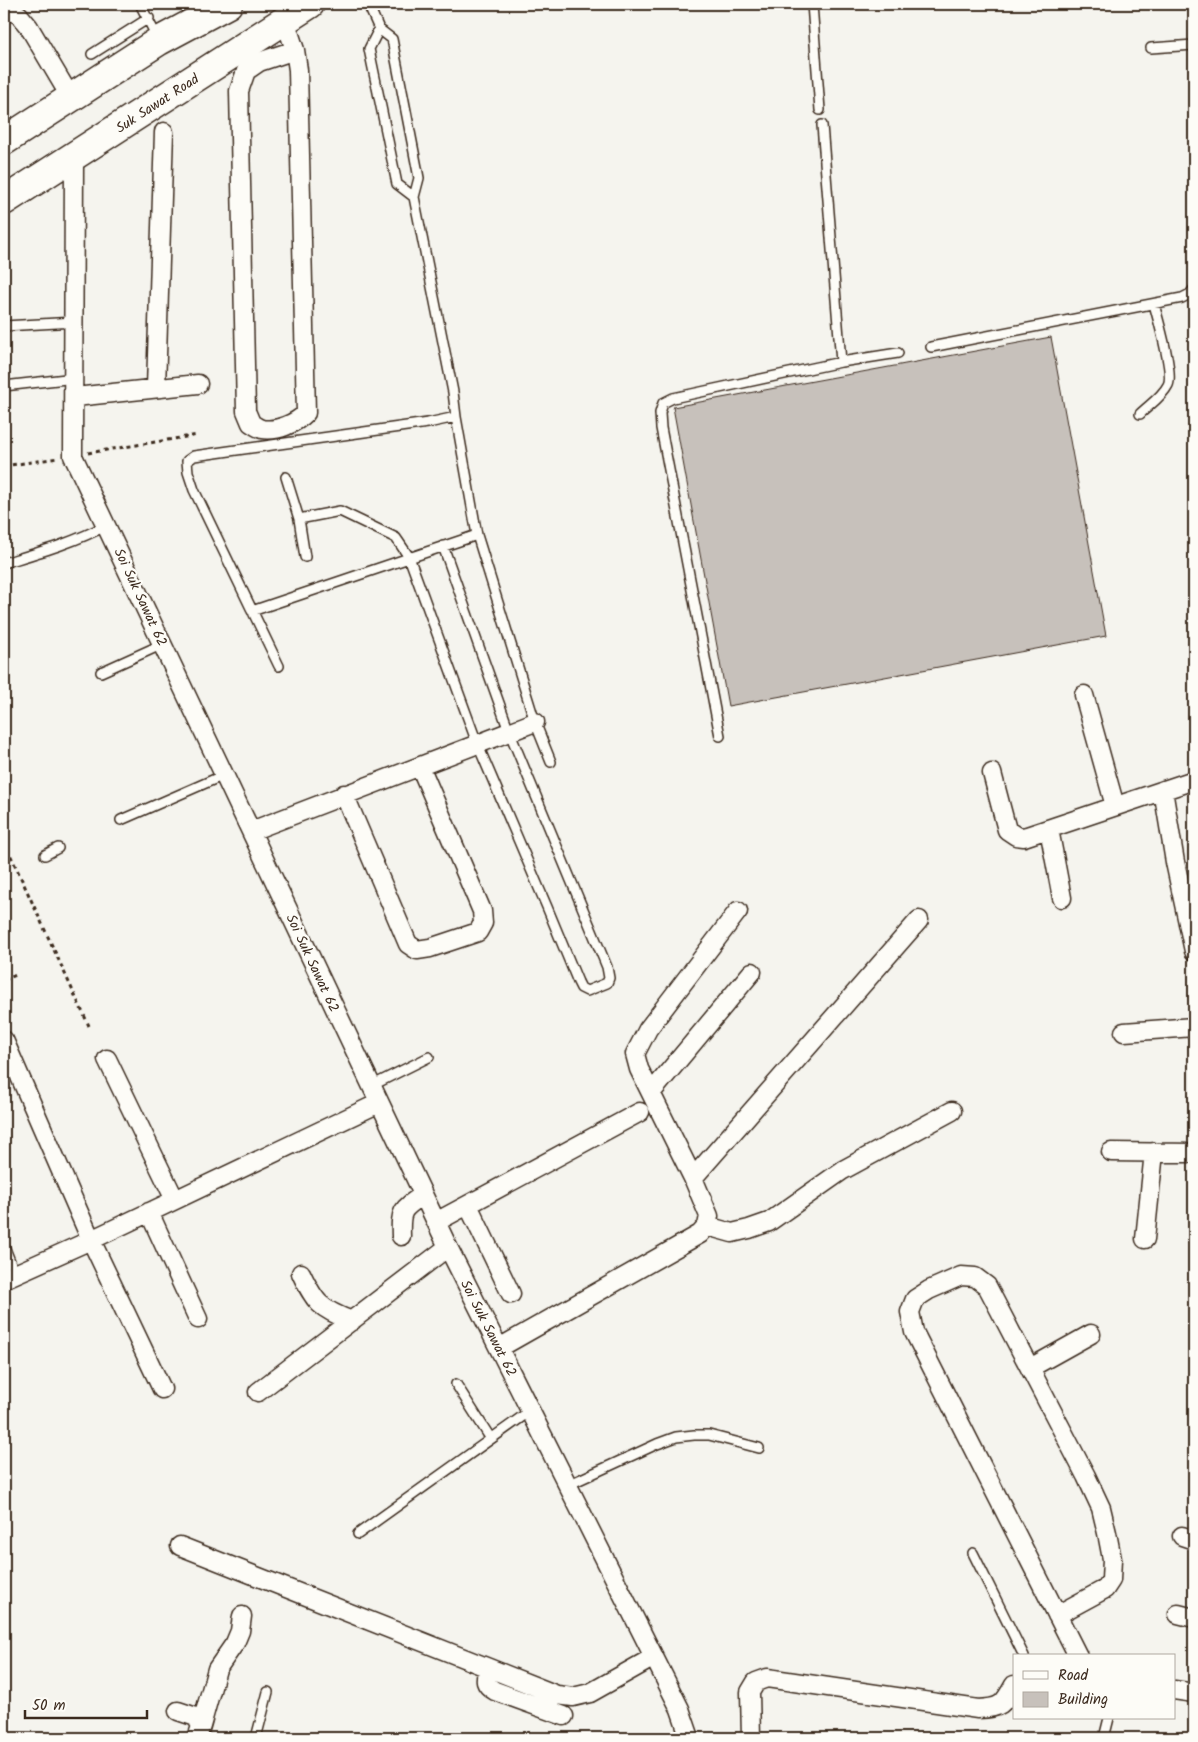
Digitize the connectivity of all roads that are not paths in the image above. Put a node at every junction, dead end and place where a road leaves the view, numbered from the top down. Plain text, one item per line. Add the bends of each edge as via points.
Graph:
1 (140, 4) edge
2 (228, 4) edge
3 (310, 4) edge
4 (368, 4) edge
5 (812, 4) edge
6 (16, 9) edge
7 (285, 20) junction
8 (379, 29) junction
9 (154, 30) junction
10 (1194, 45) edge
11 (1151, 48) dead end
12 (295, 50) junction
13 (92, 54) dead end
14 (71, 98) junction
15 (820, 110) dead end
16 (822, 125) dead end
17 (164, 132) dead end
18 (4, 141) edge
19 (74, 155) junction
20 (414, 197) junction
21 (4, 201) edge
22 (1194, 289) edge
23 (1154, 304) junction
24 (75, 322) junction
25 (4, 326) edge
26 (931, 347) dead end
27 (898, 353) dead end
28 (842, 362) junction
29 (75, 378) junction
30 (198, 384) dead end
31 (4, 386) edge
32 (156, 388) junction
33 (74, 396) junction
34 (1140, 414) dead end
35 (456, 417) junction
36 (286, 477) dead end
37 (299, 519) junction
38 (107, 525) junction
39 (477, 534) junction
40 (443, 546) junction
41 (305, 557) dead end
42 (409, 557) junction
43 (4, 563) edge
44 (252, 611) junction
45 (163, 644) junction
46 (279, 666) dead end
47 (101, 672) dead end
48 (1084, 695) dead end
49 (535, 722) junction
50 (509, 731) junction
51 (720, 736) dead end
52 (477, 743) junction
53 (551, 762) dead end
54 (420, 766) junction
55 (992, 773) dead end
56 (224, 775) junction
57 (1194, 780) edge
58 (1163, 790) junction
59 (344, 794) junction
60 (1115, 806) junction
61 (121, 820) dead end
62 (1049, 829) junction
63 (251, 831) junction
64 (58, 848) dead end
65 (45, 855) dead end
66 (1062, 898) dead end
67 (738, 911) dead end
68 (919, 920) dead end
69 (1194, 951) edge
70 (752, 972) dead end
71 (1194, 1027) edge
72 (1124, 1032) dead end
73 (4, 1040) edge
74 (429, 1056) dead end
75 (107, 1059) dead end
76 (371, 1086) junction
77 (651, 1093) junction
78 (379, 1102) junction
79 (952, 1111) dead end
80 (640, 1112) dead end
81 (1111, 1152) dead end
82 (1154, 1152) junction
83 (1194, 1153) edge
84 (693, 1178) junction
85 (423, 1195) junction
86 (175, 1200) junction
87 (468, 1205) junction
88 (149, 1212) junction
89 (436, 1222) junction
90 (707, 1226) junction
91 (401, 1236) dead end
92 (1145, 1239) dead end
93 (92, 1240) junction
94 (4, 1246) edge
95 (448, 1247) junction
96 (301, 1273) dead end
97 (9, 1276) edge
98 (511, 1294) dead end
99 (198, 1319) dead end
100 (352, 1320) junction
101 (1091, 1334) dead end
102 (499, 1348) junction
103 (1030, 1368) junction
104 (456, 1384) dead end
105 (162, 1388) dead end
106 (258, 1392) dead end
107 (530, 1411) junction
108 (491, 1439) junction
109 (759, 1448) dead end
110 (568, 1485) junction
111 (358, 1534) dead end
112 (180, 1546) dead end
113 (973, 1553) dead end
114 (1057, 1615) junction
115 (242, 1616) dead end
116 (1023, 1654) edge
117 (1077, 1654) edge
118 (654, 1657) junction
119 (488, 1668) junction
120 (1013, 1688) edge
121 (1176, 1690) edge
122 (268, 1692) dead end
123 (1194, 1693) edge
124 (178, 1711) dead end
125 (564, 1716) dead end
126 (1109, 1720) edge
127 (200, 1732) edge
128 (256, 1738) edge
129 (690, 1738) edge
130 (752, 1738) edge
131 (1105, 1738) edge

1 - 9 lane
2 - 9 main road
3 - 7 main road, Suk Sawat Road
4 - 8 lane
5 - 15 lane
6 - 14 street
7 - 12 street
7 - 19 main road, Suk Sawat Road
8 - 20 lane via 392,39 419,178
8 - 20 lane via 369,49 397,184
9 - 13 lane
9 - 14 main road
10 - 11 lane
12 - 12 street via 259,62 246,71 239,91 246,412 250,424 261,429 287,425 306,413
14 - 18 main road
16 - 28 lane
17 - 32 street
19 - 21 main road, Suk Sawat Road
19 - 24 street, Soi Suk Sawat 62
20 - 35 lane
22 - 23 lane via 1182,298
23 - 26 lane
23 - 34 lane via 1169,383
24 - 25 lane
24 - 29 street, Soi Suk Sawat 62
27 - 28 lane
28 - 51 lane via 673,398 663,403 661,428
29 - 31 lane
29 - 33 street, Soi Suk Sawat 62
30 - 32 street
32 - 33 street
33 - 38 street, Soi Suk Sawat 62 via 74,456
35 - 39 lane
35 - 44 lane via 194,456 187,461 194,490
36 - 37 lane
37 - 41 lane
37 - 42 lane via 340,511 396,538
38 - 43 lane via 66,544
38 - 45 street, Soi Suk Sawat 62
39 - 40 lane
39 - 49 lane
40 - 42 lane
40 - 50 lane
42 - 44 lane
42 - 52 lane
44 - 46 lane
45 - 47 lane
45 - 56 street, Soi Suk Sawat 62
48 - 60 street
49 - 50 street
49 - 53 lane
50 - 52 street
50 - 52 lane via 607,967 607,983 595,989 587,991 578,982
52 - 54 street
54 - 59 street
54 - 59 street via 482,911 483,923 478,932 430,948 417,950 408,944
55 - 62 street via 1007,830 1024,837
56 - 61 lane
56 - 63 street, Soi Suk Sawat 62
57 - 58 street
58 - 60 street
58 - 69 street
59 - 63 street
60 - 62 street
62 - 66 street
63 - 76 street, Soi Suk Sawat 62
64 - 65 lane
67 - 77 street via 639,1044 635,1054
68 - 84 street
70 - 77 street
71 - 72 street
73 - 93 street
74 - 76 lane
75 - 86 street
76 - 78 street, Soi Suk Sawat 62
77 - 84 street
78 - 85 street, Soi Suk Sawat 62
78 - 86 street
79 - 90 street via 843,1170 769,1222 732,1233
80 - 87 street
81 - 82 street
82 - 83 street
82 - 92 street
84 - 90 street via 709,1216
85 - 89 street, Soi Suk Sawat 62
85 - 91 street via 406,1207 400,1221
86 - 88 street
87 - 89 street
87 - 98 street
88 - 93 street
88 - 99 street
89 - 95 street, Soi Suk Sawat 62
90 - 102 street via 700,1234
93 - 97 street
93 - 105 street
94 - 97 lane
95 - 100 street
95 - 102 street, Soi Suk Sawat 62
96 - 100 street via 319,1305
100 - 106 street
101 - 103 street
102 - 107 street, Soi Suk Sawat 62
103 - 114 street via 1101,1508 1112,1559 1111,1580 1104,1589
103 - 114 street via 987,1286 975,1277 961,1276 915,1298 910,1312 914,1332
104 - 108 lane
107 - 108 lane
107 - 110 street, Soi Suk Sawat 62
108 - 111 lane
109 - 110 lane via 709,1435 676,1437
110 - 118 street, Soi Suk Sawat 62
112 - 119 street
113 - 116 lane
114 - 117 street
115 - 127 street via 240,1632 217,1669
118 - 119 street via 590,1693 573,1697 558,1695
118 - 129 street, Soi Suk Sawat 62 via 680,1709
119 - 125 street via 485,1680 488,1687
120 - 130 street via 1004,1703 994,1708 978,1709 767,1678 756,1682 750,1692
121 - 123 street
122 - 128 lane
124 - 127 street via 196,1717
126 - 131 lane

